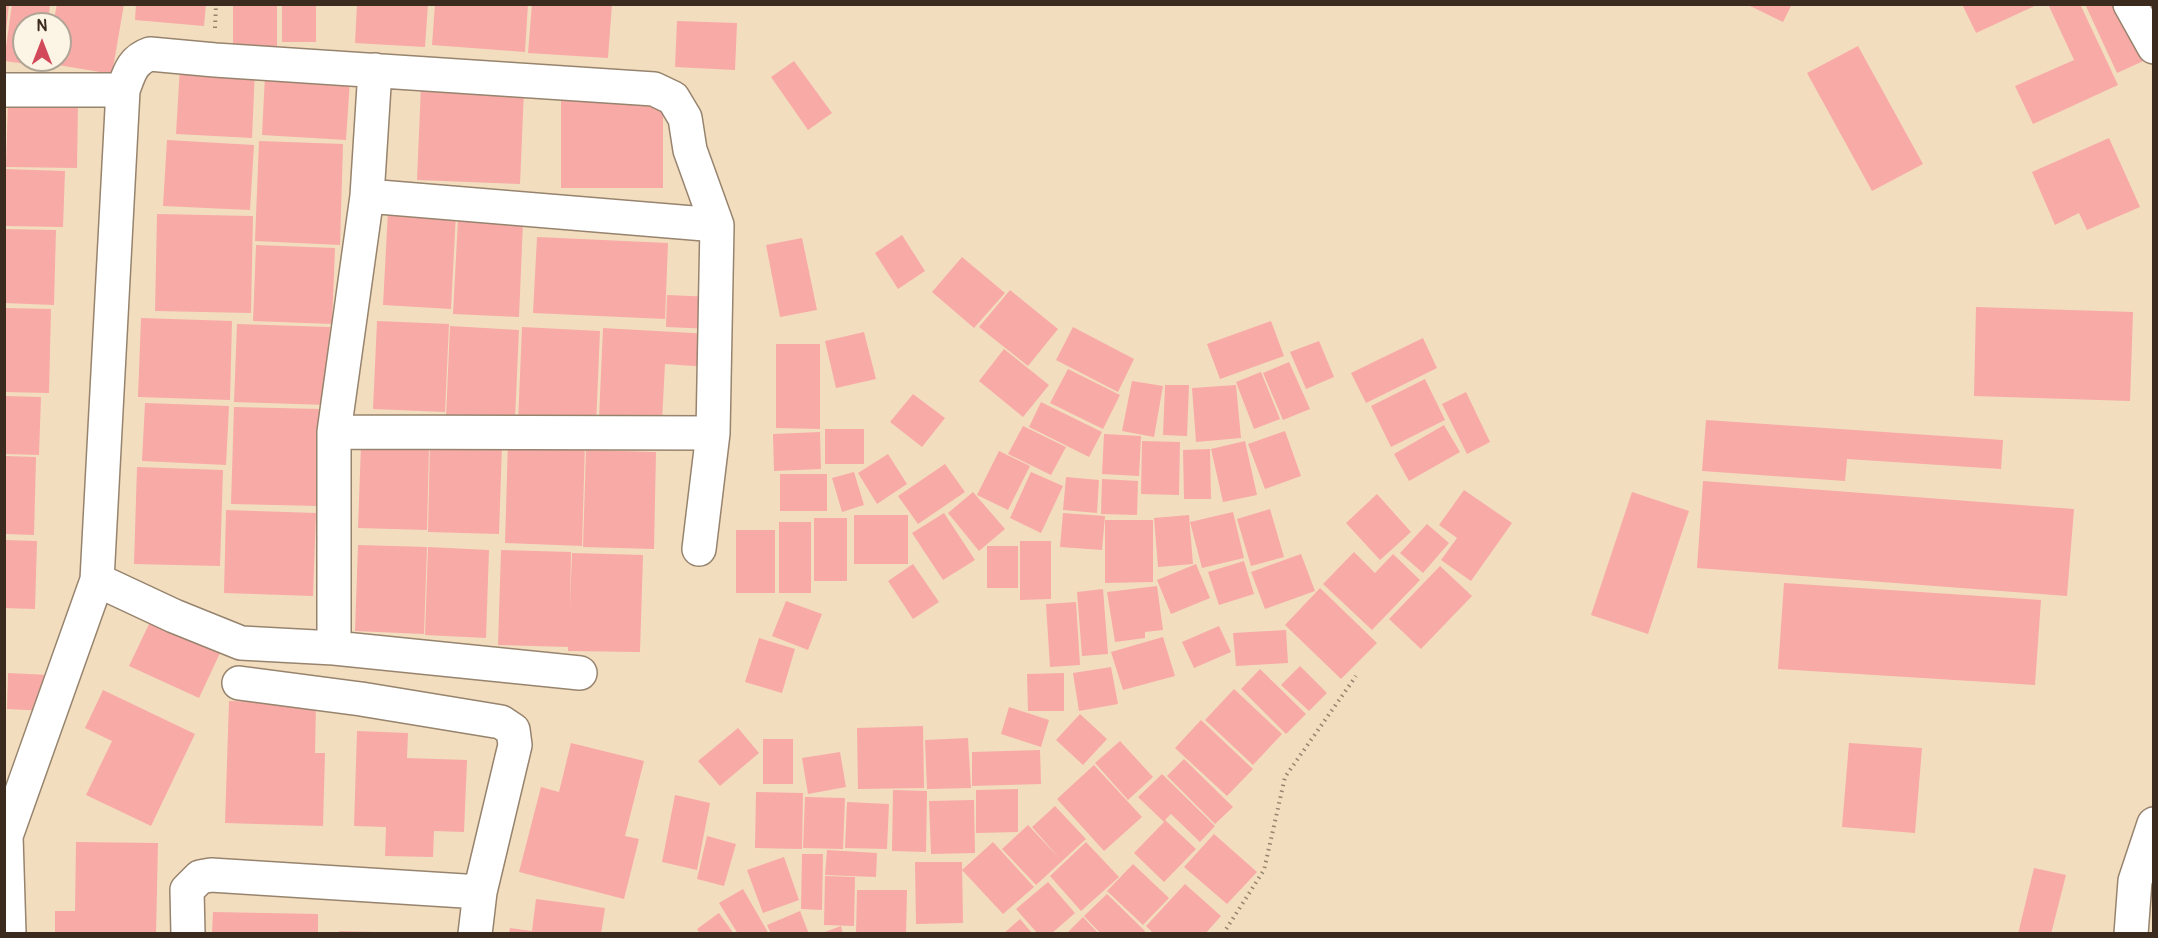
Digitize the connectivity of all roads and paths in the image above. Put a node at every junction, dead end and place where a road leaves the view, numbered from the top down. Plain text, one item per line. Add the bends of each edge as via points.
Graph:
1 (2130, 4) edge
2 (2154, 48) edge
3 (375, 70) junction
4 (4, 90) edge
5 (123, 90) junction
6 (367, 196) junction
7 (717, 225) junction
8 (334, 432) junction
9 (713, 433) junction
10 (699, 549) dead end
11 (97, 580) junction
12 (334, 648) junction
13 (580, 672) dead end
14 (1356, 676) dead end
15 (240, 683) dead end
16 (2154, 825) edge
17 (5, 836) edge
18 (480, 892) junction
19 (9, 933) edge
20 (188, 933) edge
21 (475, 933) edge
22 (1223, 933) edge
23 (2131, 933) edge

1 - 2 street
3 - 5 street via 150,54 130,69
3 - 6 street
3 - 7 street via 654,89 673,98 685,118 690,150
4 - 5 street
5 - 11 street
6 - 7 street
6 - 8 street
7 - 9 street
8 - 9 street
8 - 12 street
9 - 10 street
11 - 12 street via 241,643
11 - 17 street
12 - 13 street
14 - 22 path via 1285,777 1264,870
15 - 18 street via 489,720 513,730 515,746
16 - 23 street via 2134,881
17 - 19 street
18 - 20 street via 211,875 201,877 187,890
18 - 21 street

